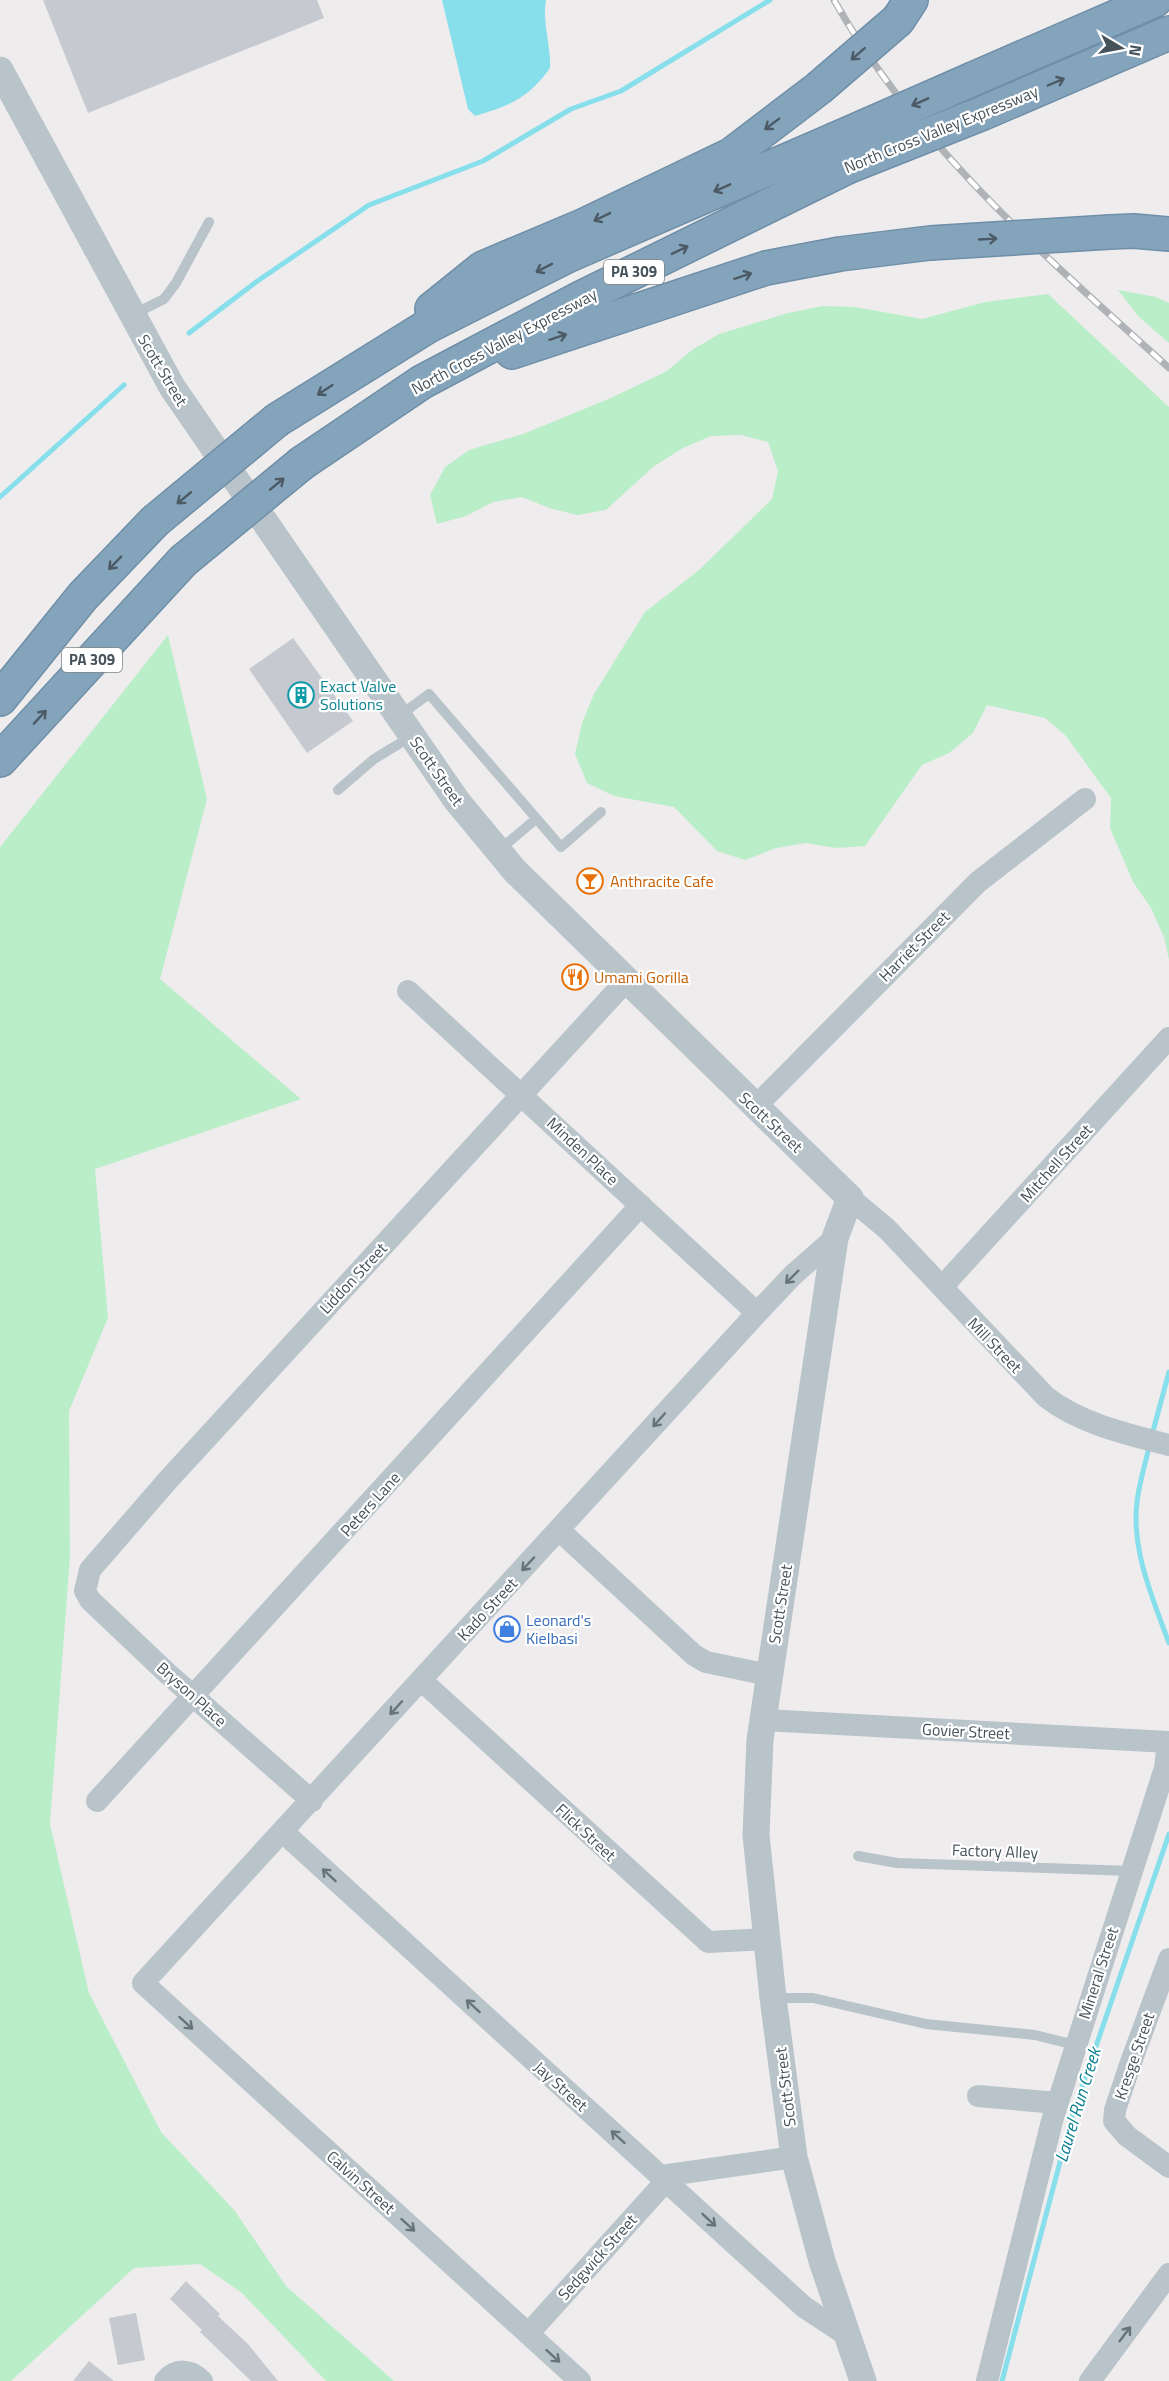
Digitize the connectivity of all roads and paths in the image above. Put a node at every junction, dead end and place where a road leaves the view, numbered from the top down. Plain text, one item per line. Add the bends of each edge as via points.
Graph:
1 (1155, 0) edge
2 (904, 10) edge
3 (1169, 33) edge
4 (0, 70) edge
5 (841, 153) junction
6 (209, 222) dead end
7 (1169, 234) edge
8 (131, 315) junction
9 (362, 365) junction
10 (422, 382) junction
11 (0, 699) edge
12 (405, 726) junction
13 (0, 760) edge
14 (338, 790) dead end
15 (1085, 799) dead end
16 (601, 812) dead end
17 (536, 819) junction
18 (497, 852) junction
19 (626, 981) junction
20 (408, 991) dead end
21 (1169, 1038) edge
22 (521, 1095) junction
23 (755, 1107) junction
24 (850, 1198) junction
25 (641, 1205) junction
26 (835, 1238) junction
27 (942, 1287) junction
28 (757, 1313) junction
29 (1169, 1445) edge
30 (559, 1530) junction
31 (87, 1579) joint
32 (770, 1676) junction
33 (421, 1680) junction
34 (195, 1697) junction
35 (764, 1720) junction
36 (1168, 1742) edge
37 (97, 1801) dead end
38 (312, 1801) junction
39 (283, 1832) junction
40 (858, 1856) dead end
41 (1132, 1871) junction
42 (767, 1940) junction
43 (1169, 1959) edge
44 (143, 1983) joint
45 (773, 1998) junction
46 (1075, 2045) junction
47 (978, 2096) dead end
48 (1057, 2103) junction
49 (794, 2157) junction
50 (1169, 2168) edge
51 (664, 2178) junction
52 (1169, 2274) edge
53 (528, 2334) junction
54 (845, 2334) junction
55 (165, 2381) edge
56 (202, 2381) edge
57 (580, 2381) edge
58 (863, 2381) edge
59 (987, 2381) edge
60 (1090, 2381) edge

1 -> 5 highway, North Cross Valley Expressway / PA 309, bridge via 973,79
2 -> 9 highway, bridge via 819,88 731,155 585,225 483,268
5 -> 3 highway, North Cross Valley Expressway / PA 309, bridge via 983,113
4 - 8 street, Scott Street
5 -> 9 highway, North Cross Valley Expressway / PA 309 via 569,255 428,326
10 -> 5 highway, North Cross Valley Expressway / PA 309
6 - 8 lane via 164,299
10 -> 7 highway, bridge via 766,268 930,243 1134,231
8 - 12 street, Scott Street via 172,387
9 -> 11 highway, North Cross Valley Expressway / PA 309, bridge via 277,420 155,521 83,596
13 -> 10 highway, North Cross Valley Expressway / PA 309, bridge via 183,561 302,463
12 - 14 lane
12 - 17 lane via 429,694
12 - 18 street, Scott Street
15 - 23 street, Harriet Street via 978,882
16 - 17 lane via 561,847
17 - 18 lane
18 - 19 street, Scott Street
19 - 22 street, Liddon Street
19 - 23 street, Scott Street
20 - 22 street, Minden Place
21 - 27 street, Mitchell Street
22 - 25 street, Minden Place
22 - 31 street, Liddon Street via 168,1480 96,1563
23 - 24 street, Scott Street
24 - 26 street, Scott Street
24 - 27 street, Mill Street via 887,1229
25 - 28 street, Minden Place
25 - 34 street, Peters Lane
26 -> 28 street, Kado Street
26 - 32 street, Scott Street
27 - 29 street, Mill Street via 1046,1397 1065,1412
28 -> 30 street, Kado Street
30 - 32 street via 694,1655 706,1662
30 -> 33 street, Kado Street
31 - 34 street, Bryson Place via 85,1591 90,1600
32 - 35 street, Scott Street
33 -> 38 street, Kado Street
33 - 42 street, Flick Street via 708,1942
34 - 37 street, Peters Lane
34 - 38 street, Bryson Place
35 - 36 street, Govier Street
35 - 42 street, Scott Street via 756,1835
36 - 41 street, Mineral Street via 1165,1768
38 - 39 street, Kado Street
39 - 44 street, Kado Street
51 -> 39 street, Jay Street
40 - 41 lane, Factory Alley via 897,1863
41 - 46 street, Mineral Street
42 - 45 street, Scott Street
43 - 50 street, Kresge Street via 1114,2121
44 -> 53 street, Calvin Street
45 - 46 lane via 813,1998 926,2024 1035,2035
45 - 49 street, Scott Street
46 - 48 street, Mineral Street
47 - 48 street
48 - 59 street, Mineral Street
49 - 51 street
49 - 54 street, Scott Street
51 - 53 street, Sedgwick Street
51 -> 54 street, Jay Street via 814,2316
60 -> 52 street
53 -> 57 street, Calvin Street
54 - 58 street, Scott Street
55 - 56 street via 182,2371 195,2374

